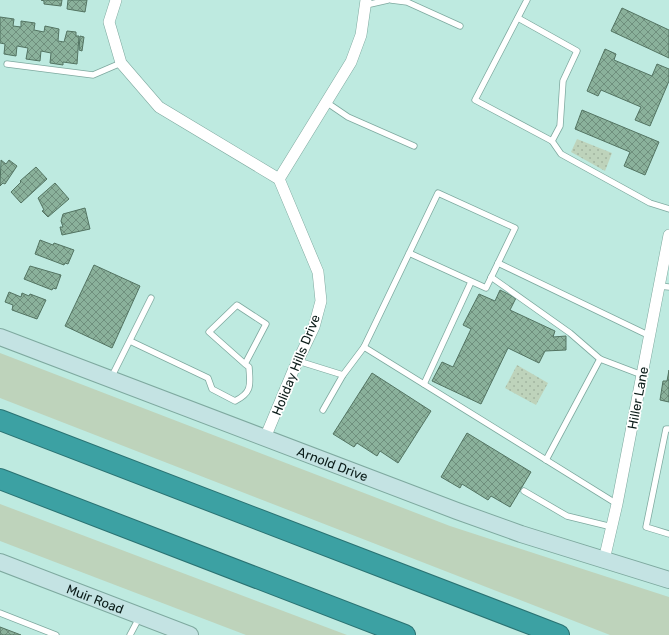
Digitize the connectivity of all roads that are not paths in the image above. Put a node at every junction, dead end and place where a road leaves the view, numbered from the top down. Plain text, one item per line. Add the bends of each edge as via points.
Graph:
1 (116, 0) edge
2 (390, 0) edge
3 (528, 0) edge
4 (366, 2) edge
5 (518, 18) junction
6 (460, 26) dead end
7 (121, 63) junction
8 (7, 64) dead end
9 (326, 102) junction
10 (552, 141) junction
11 (414, 146) dead end
12 (279, 179) junction
13 (669, 209) edge
14 (669, 235) edge
15 (409, 253) junction
16 (498, 263) junction
17 (491, 277) junction
18 (472, 282) junction
19 (664, 287) edge
20 (151, 298) dead end
21 (650, 336) junction
22 (0, 337) edge
23 (130, 341) junction
24 (364, 347) junction
25 (600, 359) junction
26 (298, 361) junction
27 (245, 364) junction
28 (343, 375) junction
29 (642, 375) junction
30 (111, 379) junction
31 (424, 384) junction
32 (323, 410) dead end
33 (0, 420) edge
34 (669, 429) edge
35 (266, 438) junction
36 (546, 460) junction
37 (0, 479) edge
38 (524, 491) dead end
39 (617, 504) junction
40 (612, 527) junction
41 (669, 534) edge
42 (604, 560) junction
43 (0, 562) edge
44 (669, 580) edge
45 (0, 612) edge
46 (140, 616) junction
47 (56, 635) edge
48 (130, 635) edge
49 (190, 635) edge
50 (405, 635) edge
51 (559, 635) edge

1 - 7 street via 109,22
2 - 4 lane
2 - 6 lane via 407,2
3 - 5 lane
4 - 9 street via 357,48
5 - 10 lane via 577,51 563,81 560,126
5 - 10 lane via 476,100
7 - 8 lane via 93,75
7 - 12 street via 159,108
9 - 11 lane via 348,117
9 - 12 street
10 - 13 lane via 561,154 650,204
12 - 26 street, Holiday Hills Drive via 318,272 321,301 314,327
14 - 19 street, Hiller Lane
15 - 16 lane via 438,193 515,228
15 - 18 lane
15 - 24 lane
16 - 17 lane
16 - 21 lane
17 - 18 lane via 486,288
17 - 25 lane via 570,333
18 - 31 lane
19 - 21 street, Hiller Lane
20 - 23 lane
21 - 29 street, Hiller Lane
22 - 30 street, Arnold Drive
23 - 27 lane via 208,378 212,389 235,401 244,396 250,388 249,366
23 - 30 lane
24 - 28 lane
24 - 31 lane
25 - 29 lane
25 - 36 lane
26 - 28 lane
26 - 35 street, Holiday Hills Drive
27 - 27 lane via 210,332 237,305 266,324
28 - 32 lane
29 - 39 street, Hiller Lane
30 - 35 street, Arnold Drive
31 - 36 lane
33 - 51 highway
34 - 41 lane via 666,428 646,527
35 - 42 street, Arnold Drive via 456,511
36 - 39 lane
37 - 50 highway
38 - 40 lane via 567,516
39 - 40 street, Hiller Lane
40 - 42 street, Hiller Lane
42 - 44 street, Arnold Drive
43 - 46 street, Muir Road
45 - 47 lane
46 - 48 lane
46 - 49 street, Muir Road

